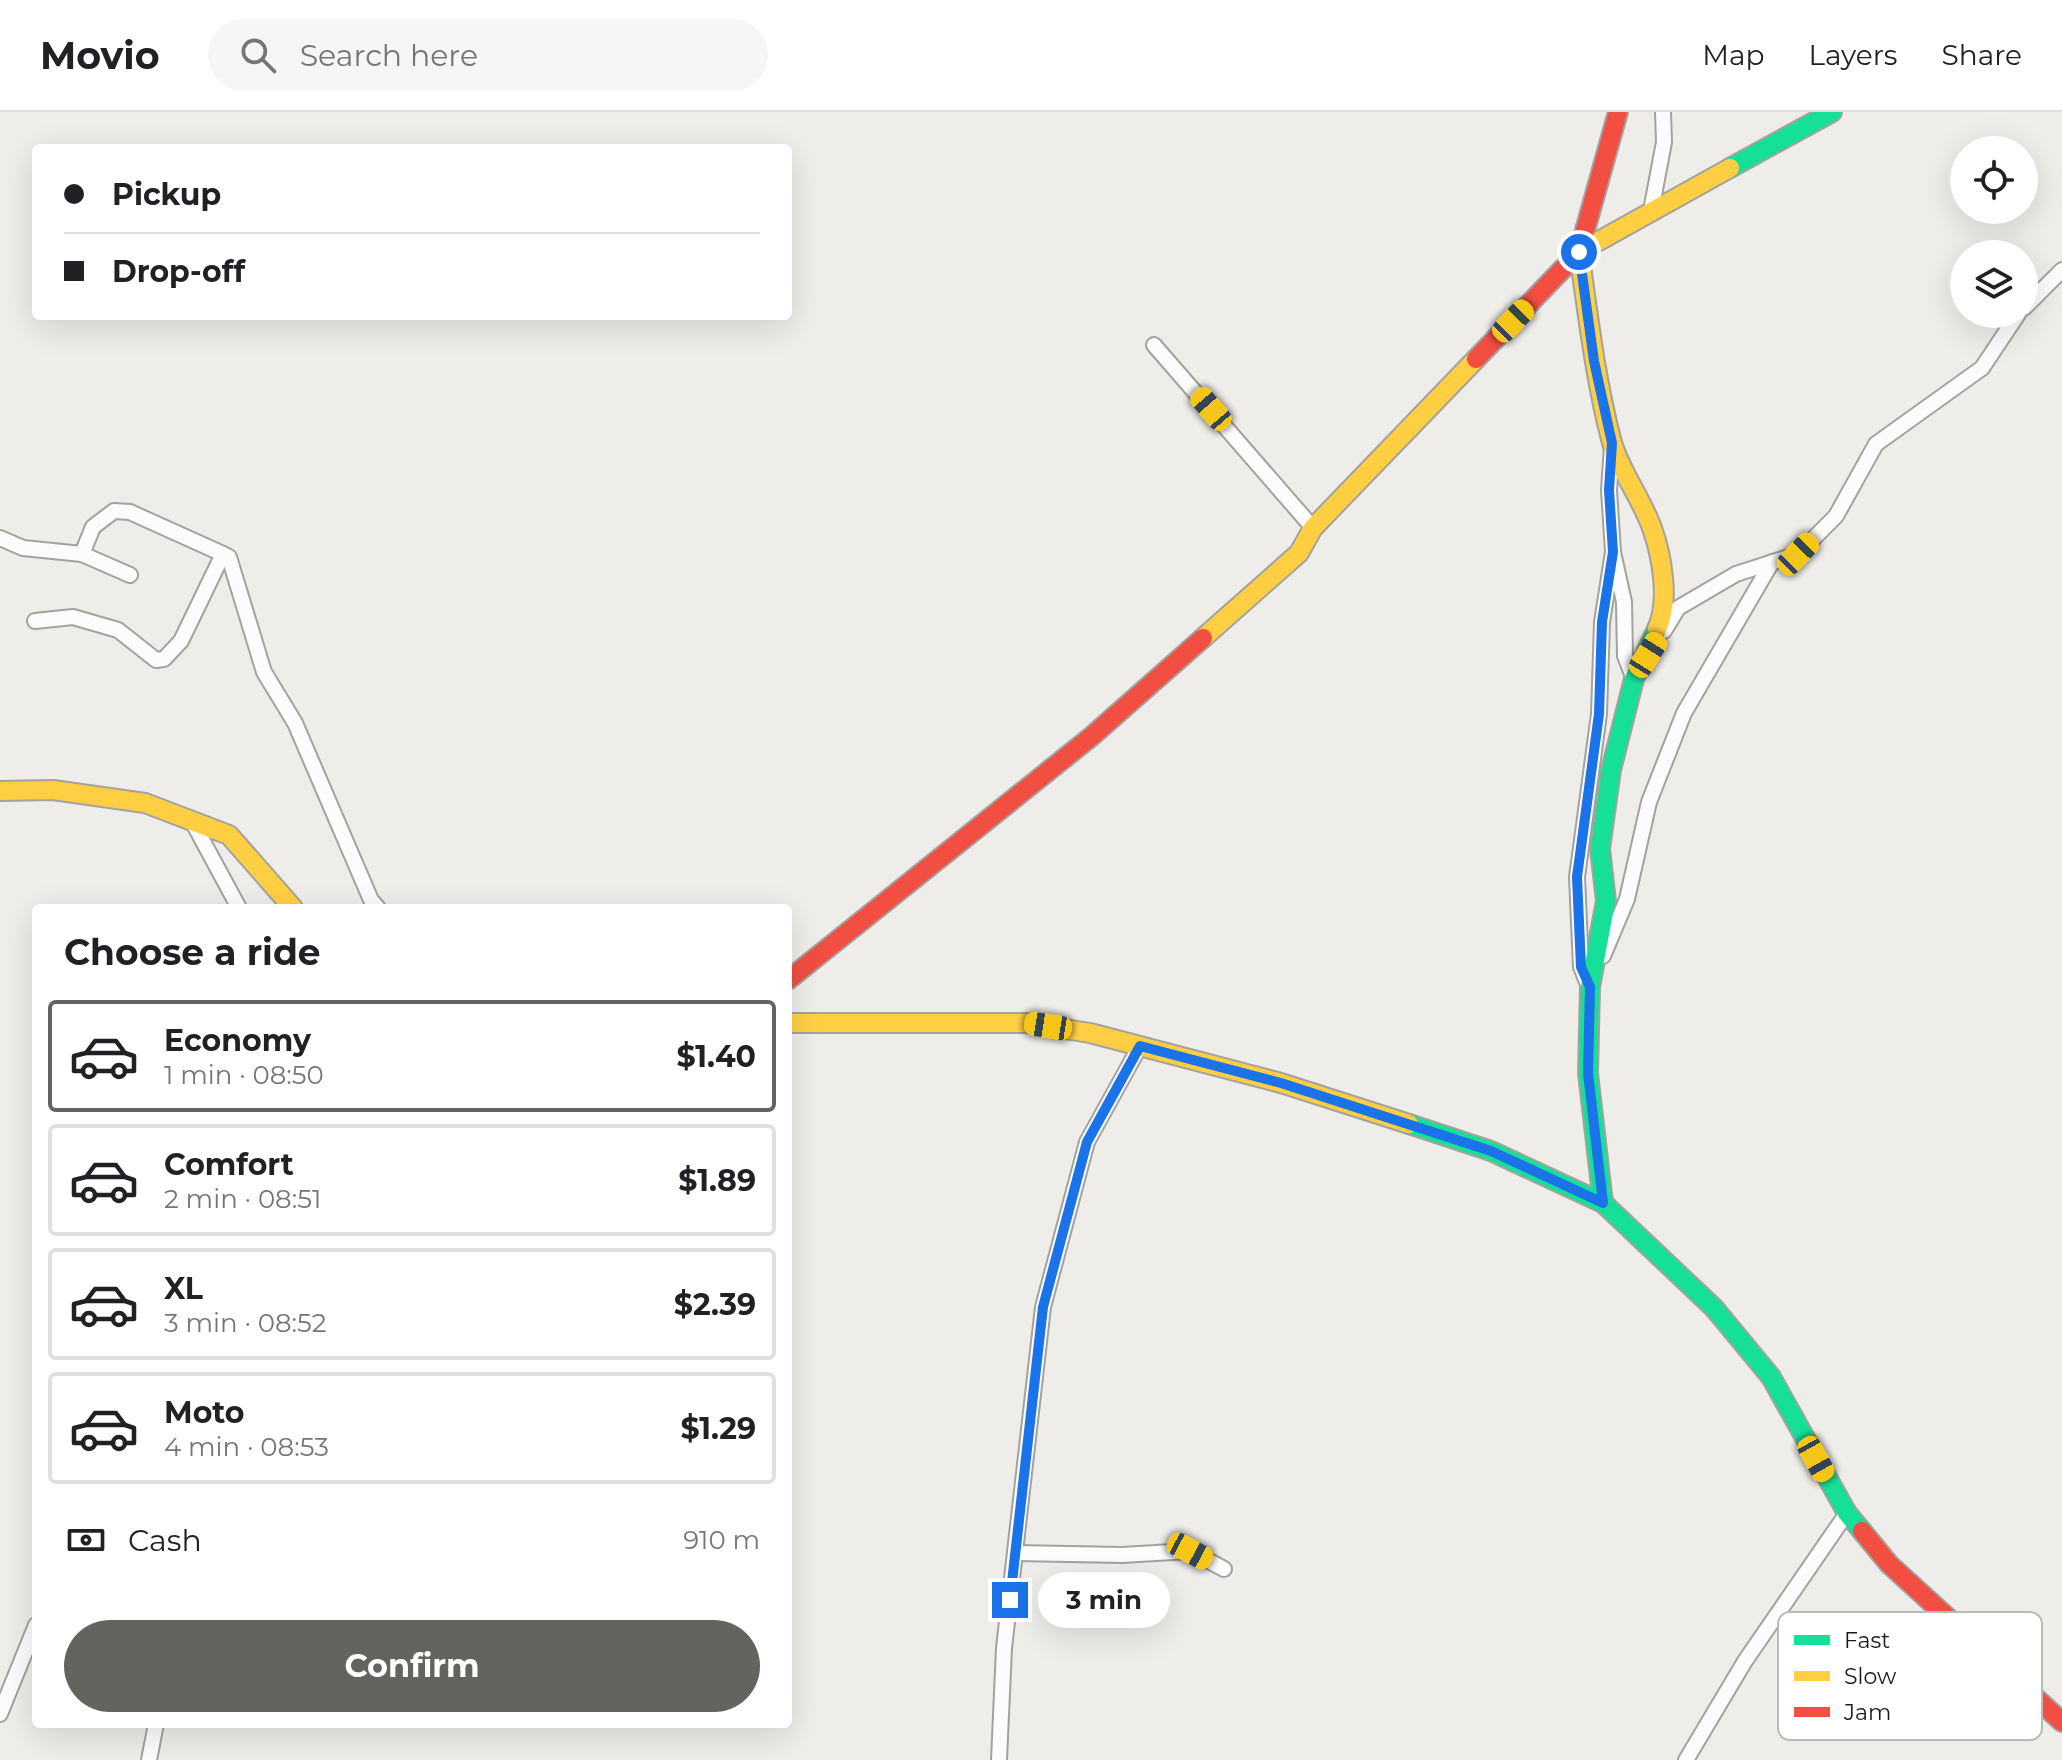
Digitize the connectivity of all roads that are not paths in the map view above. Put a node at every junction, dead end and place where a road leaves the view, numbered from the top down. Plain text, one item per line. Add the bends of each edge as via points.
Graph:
1 (1618, 112) edge
2 (1663, 112) edge
3 (1832, 112) edge
4 (1651, 211) junction
5 (1579, 252) junction
6 (2062, 270) edge
7 (2038, 294) edge
8 (2009, 328) edge
9 (1154, 345) dead end
10 (1612, 443) junction
11 (1313, 528) junction
12 (0, 538) edge
13 (1613, 552) junction
14 (82, 554) junction
15 (223, 554) junction
16 (1772, 562) junction
17 (130, 575) dead end
18 (35, 621) dead end
19 (1634, 679) junction
20 (0, 791) edge
21 (192, 821) junction
22 (237, 904) edge
23 (289, 904) edge
24 (374, 904) edge
25 (792, 977) edge
26 (1590, 987) junction
27 (792, 1023) edge
28 (1140, 1046) junction
29 (1603, 1203) junction
30 (1847, 1513) junction
31 (1016, 1553) junction
32 (1224, 1569) dead end
33 (1779, 1612) edge
34 (1942, 1612) edge
35 (1778, 1613) edge
36 (32, 1635) edge
37 (2042, 1704) edge
38 (0, 1714) edge
39 (2062, 1722) edge
40 (155, 1728) edge
41 (149, 1760) edge
42 (999, 1760) edge
43 (1686, 1760) edge

1 - 5 street
2 - 4 street via 1664,142
3 - 4 street
4 - 5 street
5 - 10 street
5 - 11 street
6 - 7 street
8 - 16 street via 1982,368 1876,444 1836,516 1798,554
9 - 11 street
10 - 13 street
10 - 19 street via 1653,529 1663,587 1663,616
11 - 25 street via 1299,553 1092,736
12 - 14 street via 23,548
13 - 19 street via 1624,602 1625,656
13 - 26 street via 1577,877 1581,967
14 - 15 street via 93,527 114,511 130,512
14 - 17 street
15 - 18 street via 181,641 164,659 156,660 118,630 73,617
15 - 24 street via 241,586 264,672 295,723
16 - 19 street via 1736,574 1678,608
16 - 26 street via 1684,713 1649,802 1627,899
19 - 26 street via 1609,783 1600,849 1606,901
20 - 21 street via 53,790 145,803
21 - 22 street
21 - 23 street via 229,835
26 - 29 street via 1588,1073
27 - 28 street via 1026,1023
28 - 29 street via 1281,1083 1491,1151
28 - 31 street via 1087,1142 1043,1307
29 - 30 street via 1714,1308 1771,1377
30 - 33 street
30 - 34 street via 1889,1564
31 - 32 street via 1190,1551
31 - 42 street via 1004,1648
35 - 43 street
36 - 38 street
37 - 39 street
40 - 41 street

